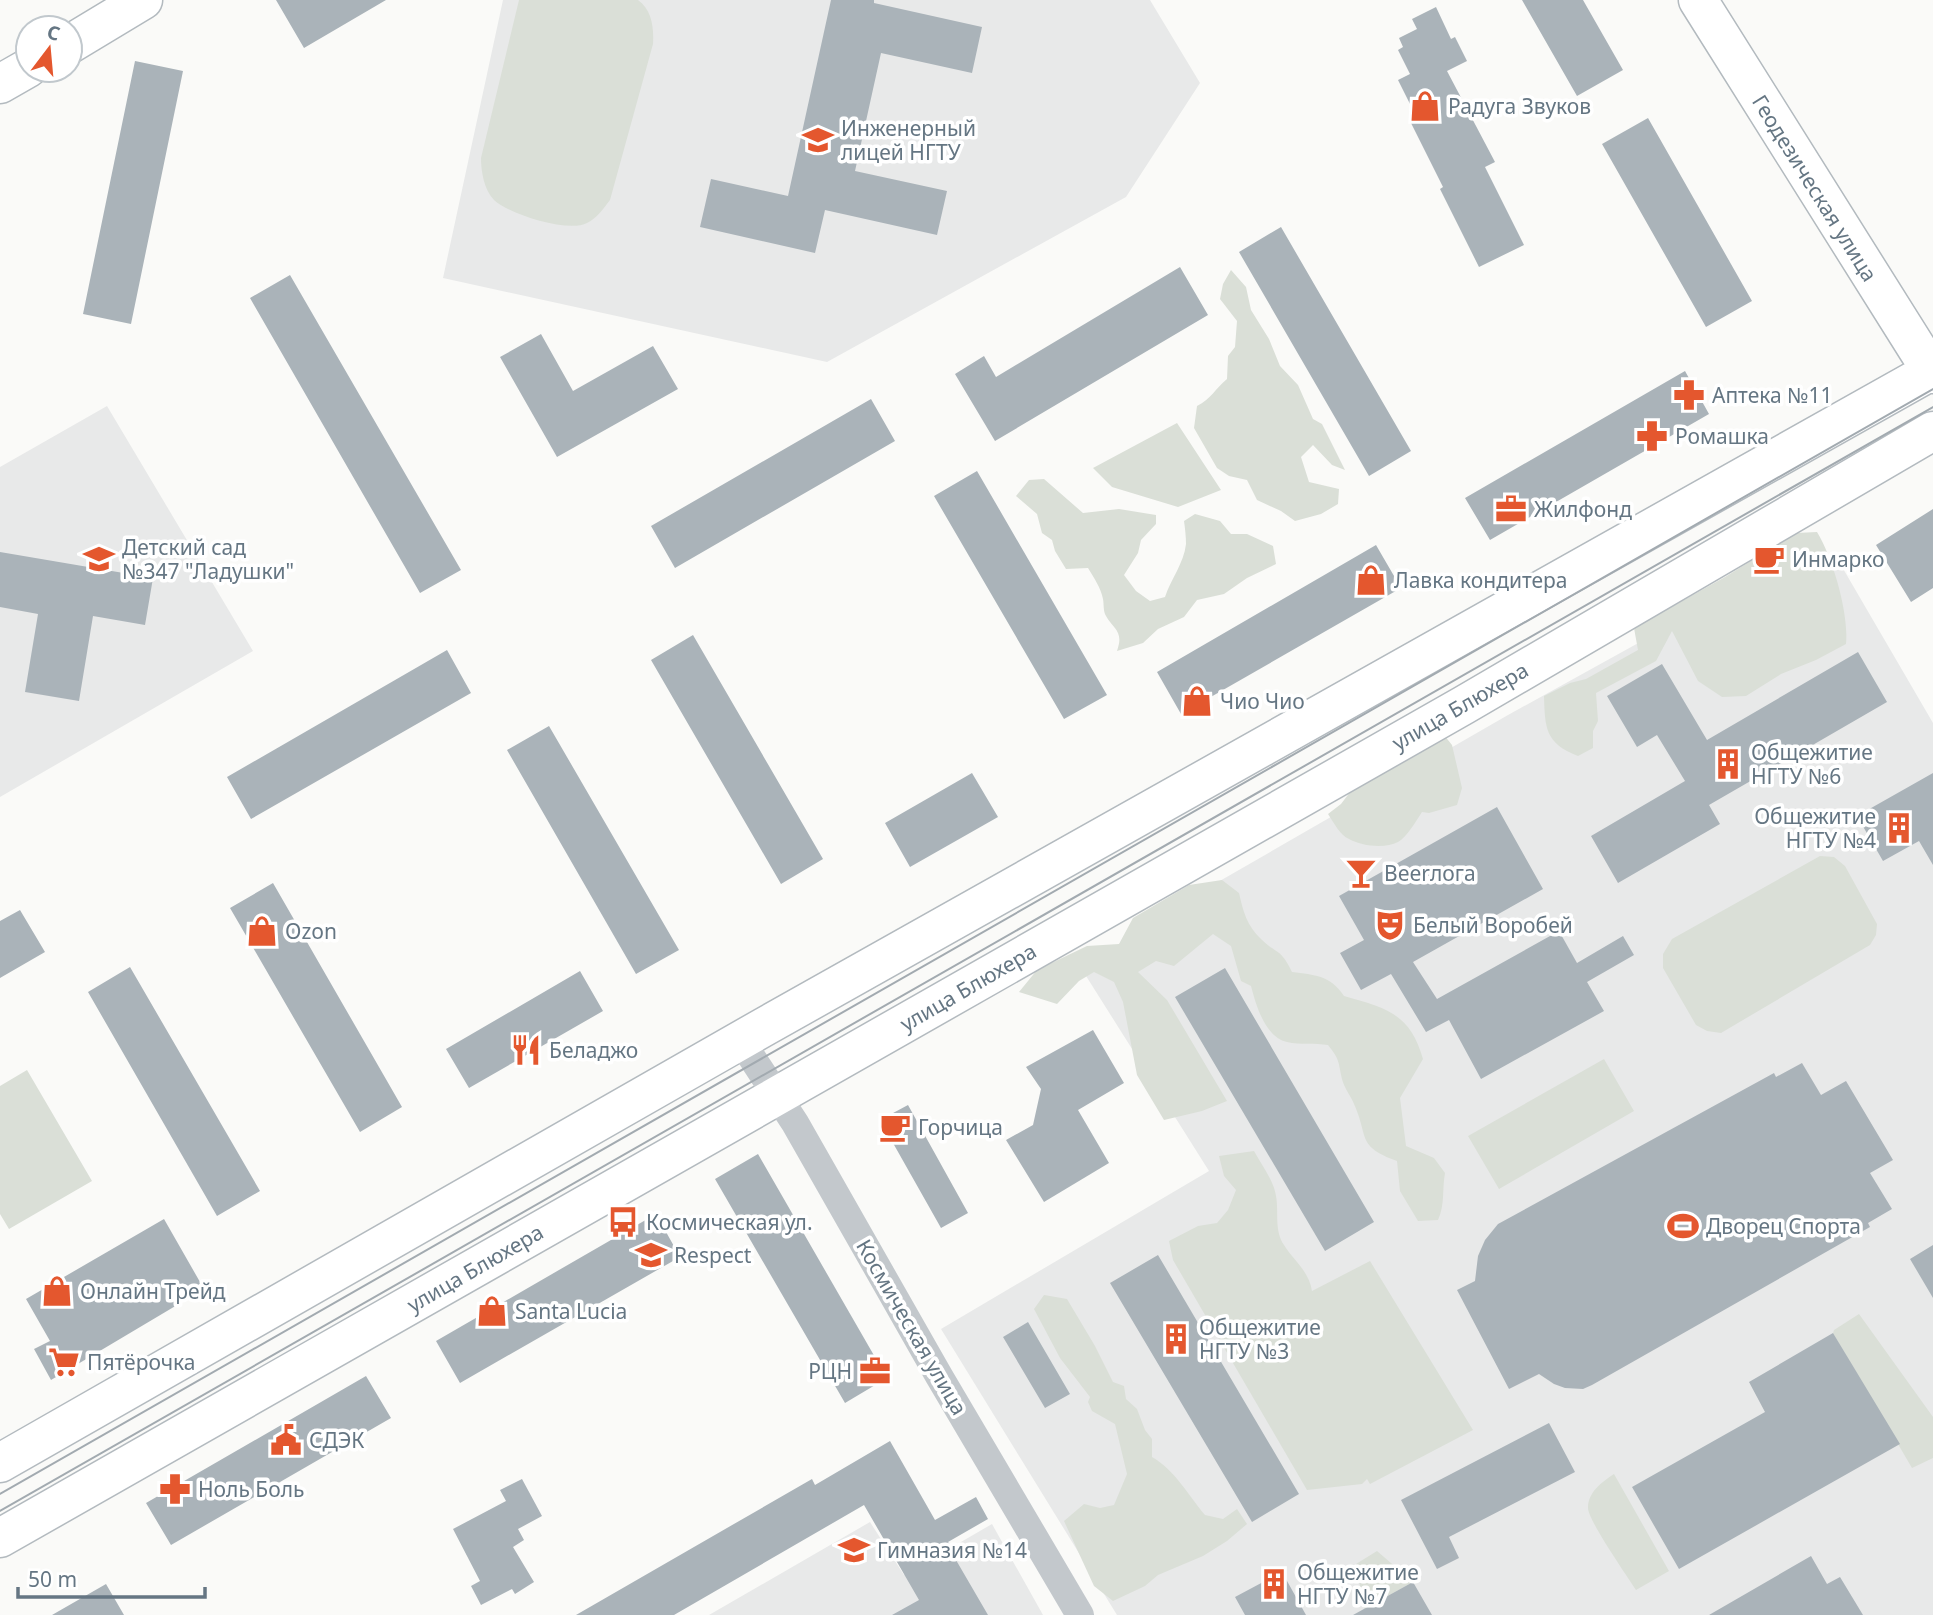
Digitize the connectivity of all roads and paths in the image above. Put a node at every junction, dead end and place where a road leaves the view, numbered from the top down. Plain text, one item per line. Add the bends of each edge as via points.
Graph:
1 (143, 0) edge
2 (1698, 0) edge
3 (84, 36) edge
4 (1932, 372) edge
5 (1933, 431) edge
6 (741, 1041) junction
7 (778, 1097) junction
8 (0, 1463) edge
9 (0, 1538) edge
10 (1080, 1615) edge

1 - 3 street
2 - 4 street, Геодезическая улица
4 - 6 street
5 - 7 street, улица Блюхера
6 - 7 street, Космическая улица
6 - 8 street
7 - 9 street, улица Блюхера
7 - 10 street, Космическая улица

